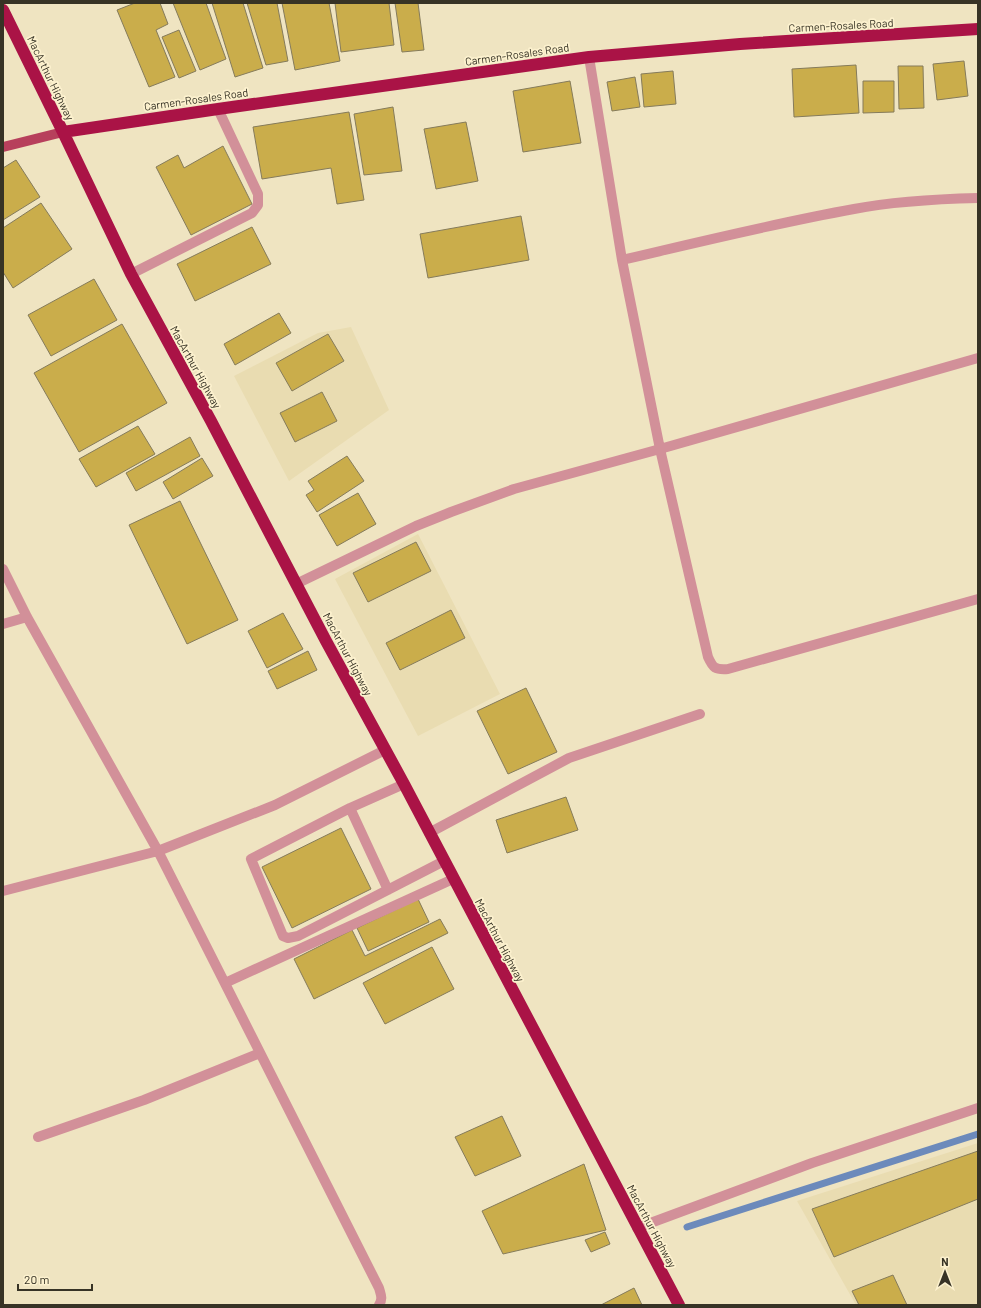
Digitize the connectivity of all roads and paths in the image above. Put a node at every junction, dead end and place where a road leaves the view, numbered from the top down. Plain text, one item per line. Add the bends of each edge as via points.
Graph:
1 (3, 10) edge
2 (978, 29) edge
3 (589, 57) junction
4 (218, 109) junction
5 (63, 132) junction
6 (3, 147) edge
7 (978, 198) edge
8 (622, 260) junction
9 (131, 274) junction
10 (978, 358) edge
11 (660, 449) junction
12 (3, 569) edge
13 (296, 584) junction
14 (978, 599) edge
15 (27, 617) junction
16 (3, 624) edge
17 (700, 714) dead end
18 (385, 750) junction
19 (404, 784) junction
20 (350, 808) junction
21 (429, 833) junction
22 (158, 851) junction
23 (444, 860) junction
24 (454, 879) junction
25 (388, 890) junction
26 (3, 891) edge
27 (225, 983) junction
28 (260, 1053) junction
29 (978, 1108) edge
30 (38, 1137) dead end
31 (637, 1228) junction
32 (379, 1305) edge
33 (679, 1305) edge

1 - 5 highway, MacArthur Highway
2 - 3 highway, Carmen-Rosales Road via 740,44
3 - 4 highway, Carmen-Rosales Road
3 - 8 street
4 - 5 highway, Carmen-Rosales Road
4 - 9 street via 258,194 258,205 252,213
5 - 6 main road
5 - 9 highway, MacArthur Highway
7 - 8 street via 923,200 855,208
8 - 11 street
9 - 13 highway, MacArthur Highway
10 - 11 street
11 - 13 street via 514,489 451,512 416,526
11 - 14 street via 708,657 719,670
12 - 15 street
13 - 18 highway, MacArthur Highway
15 - 16 street
15 - 22 street
17 - 21 street via 569,758
18 - 19 highway, MacArthur Highway
18 - 22 street via 276,805
19 - 20 street
19 - 21 highway, MacArthur Highway
20 - 25 street
20 - 25 street via 250,859 283,936 298,936
21 - 23 highway, MacArthur Highway
22 - 26 street
22 - 27 street
23 - 24 highway, MacArthur Highway
23 - 25 street
24 - 27 street
24 - 31 highway, MacArthur Highway
27 - 28 street
28 - 30 street via 144,1100
28 - 32 street via 379,1288 382,1297
29 - 31 street via 812,1163
31 - 33 highway, MacArthur Highway

